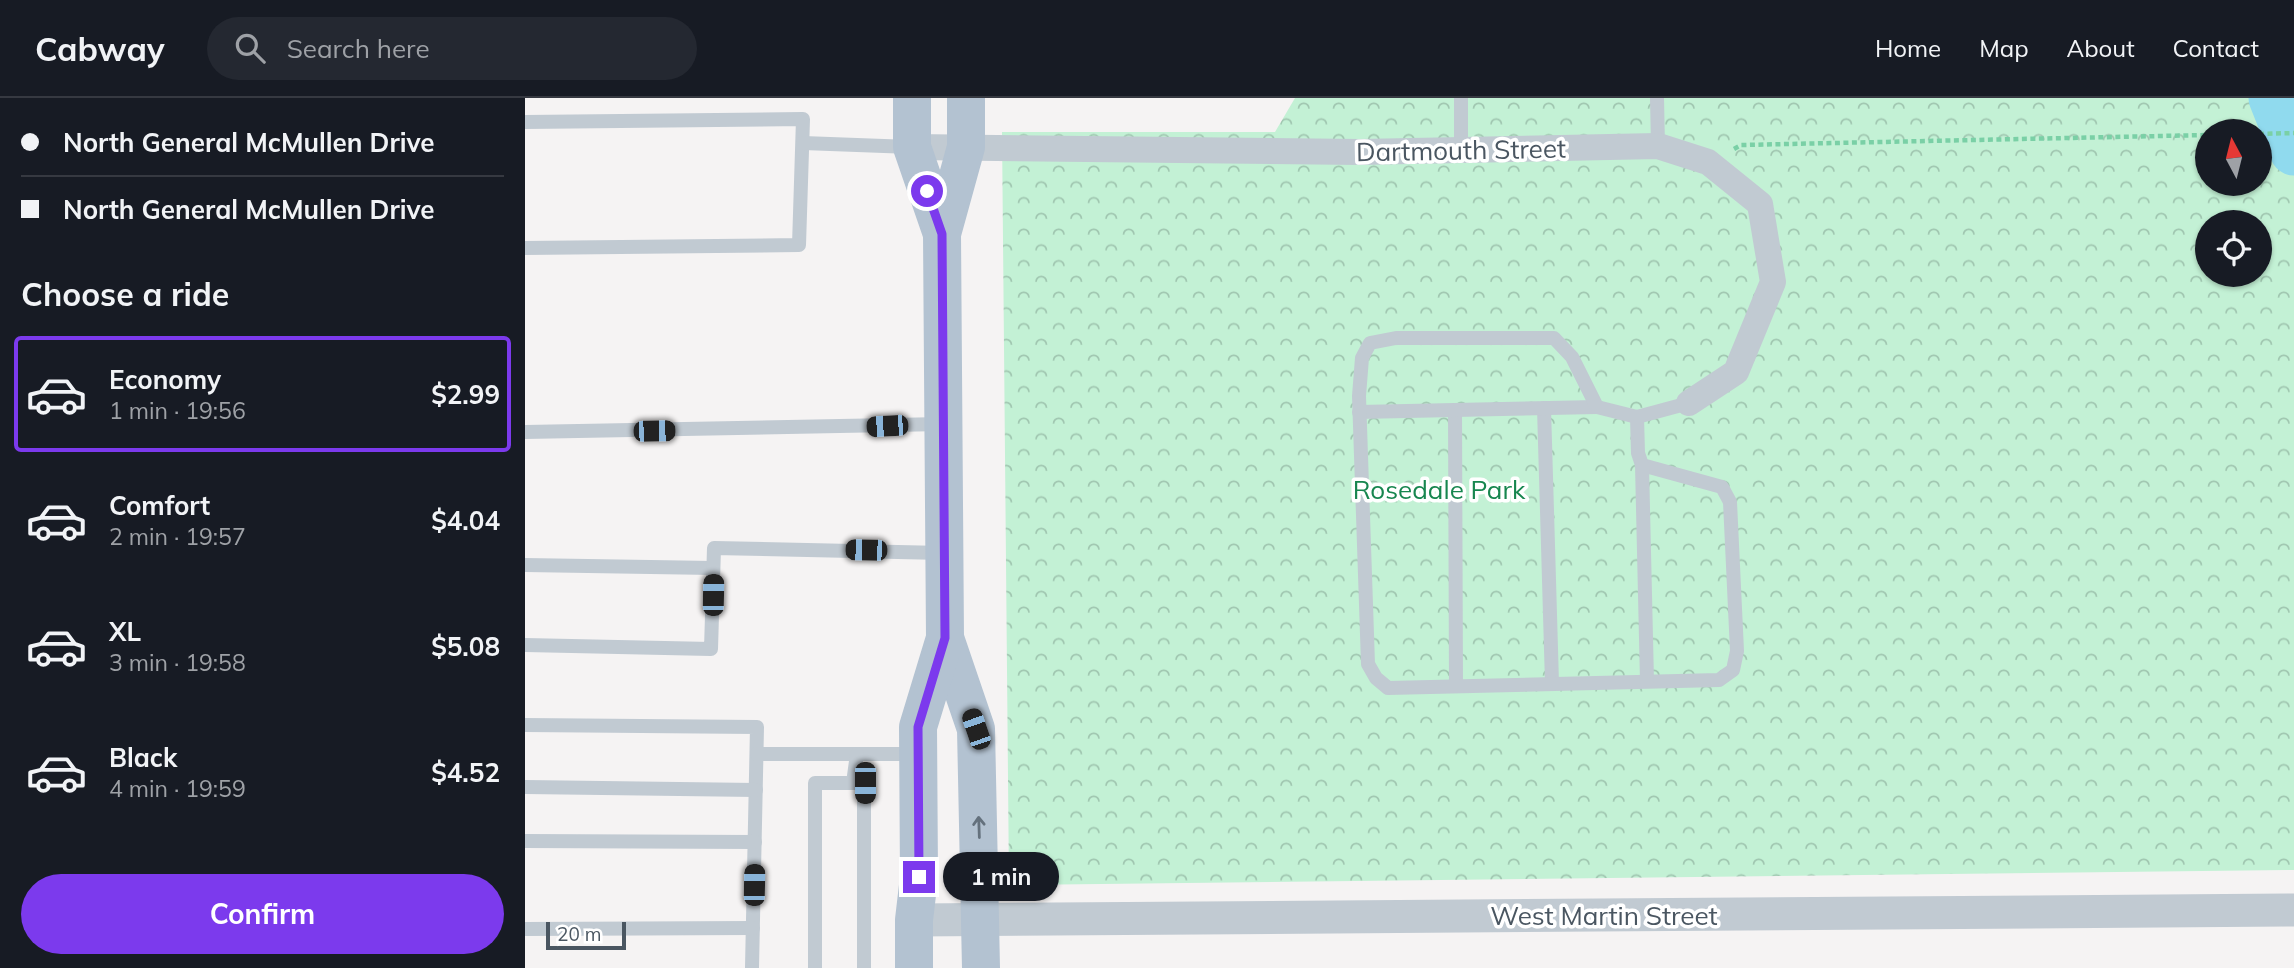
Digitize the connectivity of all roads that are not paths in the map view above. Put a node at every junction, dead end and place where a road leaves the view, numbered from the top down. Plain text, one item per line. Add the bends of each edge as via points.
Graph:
1 (912, 98) edge
2 (966, 98) edge
3 (1461, 98) edge
4 (1657, 98) edge
5 (525, 122) edge
6 (803, 143) junction
7 (1658, 146) junction
8 (912, 147) junction
9 (966, 147) junction
10 (1461, 149) junction
11 (942, 234) junction
12 (525, 248) edge
13 (1689, 403) joint
14 (1597, 407) junction
15 (1544, 408) junction
16 (1455, 410) junction
17 (1359, 412) junction
18 (1637, 417) junction
19 (943, 424) junction
20 (525, 432) edge
21 (1642, 465) junction
22 (944, 553) junction
23 (525, 565) edge
24 (713, 568) junction
25 (945, 638) junction
26 (525, 645) edge
27 (1647, 681) junction
28 (1552, 683) junction
29 (1456, 686) junction
30 (525, 725) edge
31 (757, 754) junction
32 (857, 754) junction
33 (919, 754) junction
34 (853, 783) junction
35 (525, 787) edge
36 (755, 788) junction
37 (525, 841) edge
38 (755, 842) junction
39 (2294, 909) edge
40 (914, 920) junction
41 (981, 920) junction
42 (753, 928) junction
43 (525, 929) edge
44 (752, 968) edge
45 (815, 968) edge
46 (864, 968) edge
47 (914, 968) edge
48 (981, 968) edge

1 - 8 main road
2 - 9 main road
3 - 10 lane
4 - 7 lane
5 - 6 lane via 803,119
6 - 8 lane
6 - 12 lane via 799,245
7 - 10 street, Dartmouth Street
7 - 13 street, Dartmouth Street via 1708,162 1760,204 1773,282 1736,372
8 - 9 street, Dartmouth Street
8 - 11 main road
9 - 10 street, Dartmouth Street
9 - 11 main road
11 - 19 main road
13 - 18 lane
14 - 15 lane
14 - 17 lane via 1572,357 1553,338 1396,338 1370,344 1362,358
14 - 18 lane
15 - 16 lane
15 - 28 lane
16 - 17 lane
16 - 29 lane
17 - 29 lane via 1368,664 1388,688
18 - 21 lane
19 - 20 lane
19 - 22 main road
21 - 27 lane
21 - 27 lane via 1722,487 1731,502 1737,651 1733,670 1719,680
22 - 24 lane via 714,548
22 - 25 main road
23 - 24 lane
24 - 26 lane via 711,649
25 - 33 main road via 918,727
41 -> 25 main road via 976,729
27 - 28 lane
28 - 29 lane
30 - 31 lane via 757,727
31 - 32 lane
31 - 36 lane
32 - 33 lane
32 - 34 lane
33 - 40 main road via 919,877
34 - 45 lane via 815,783
34 - 46 lane via 865,783
35 - 36 lane
36 - 38 lane
37 - 38 lane
38 - 42 lane
39 - 41 street, West Martin Street
40 - 41 street, West Martin Street
40 - 47 main road
41 - 48 main road
42 - 43 lane
42 - 44 lane

